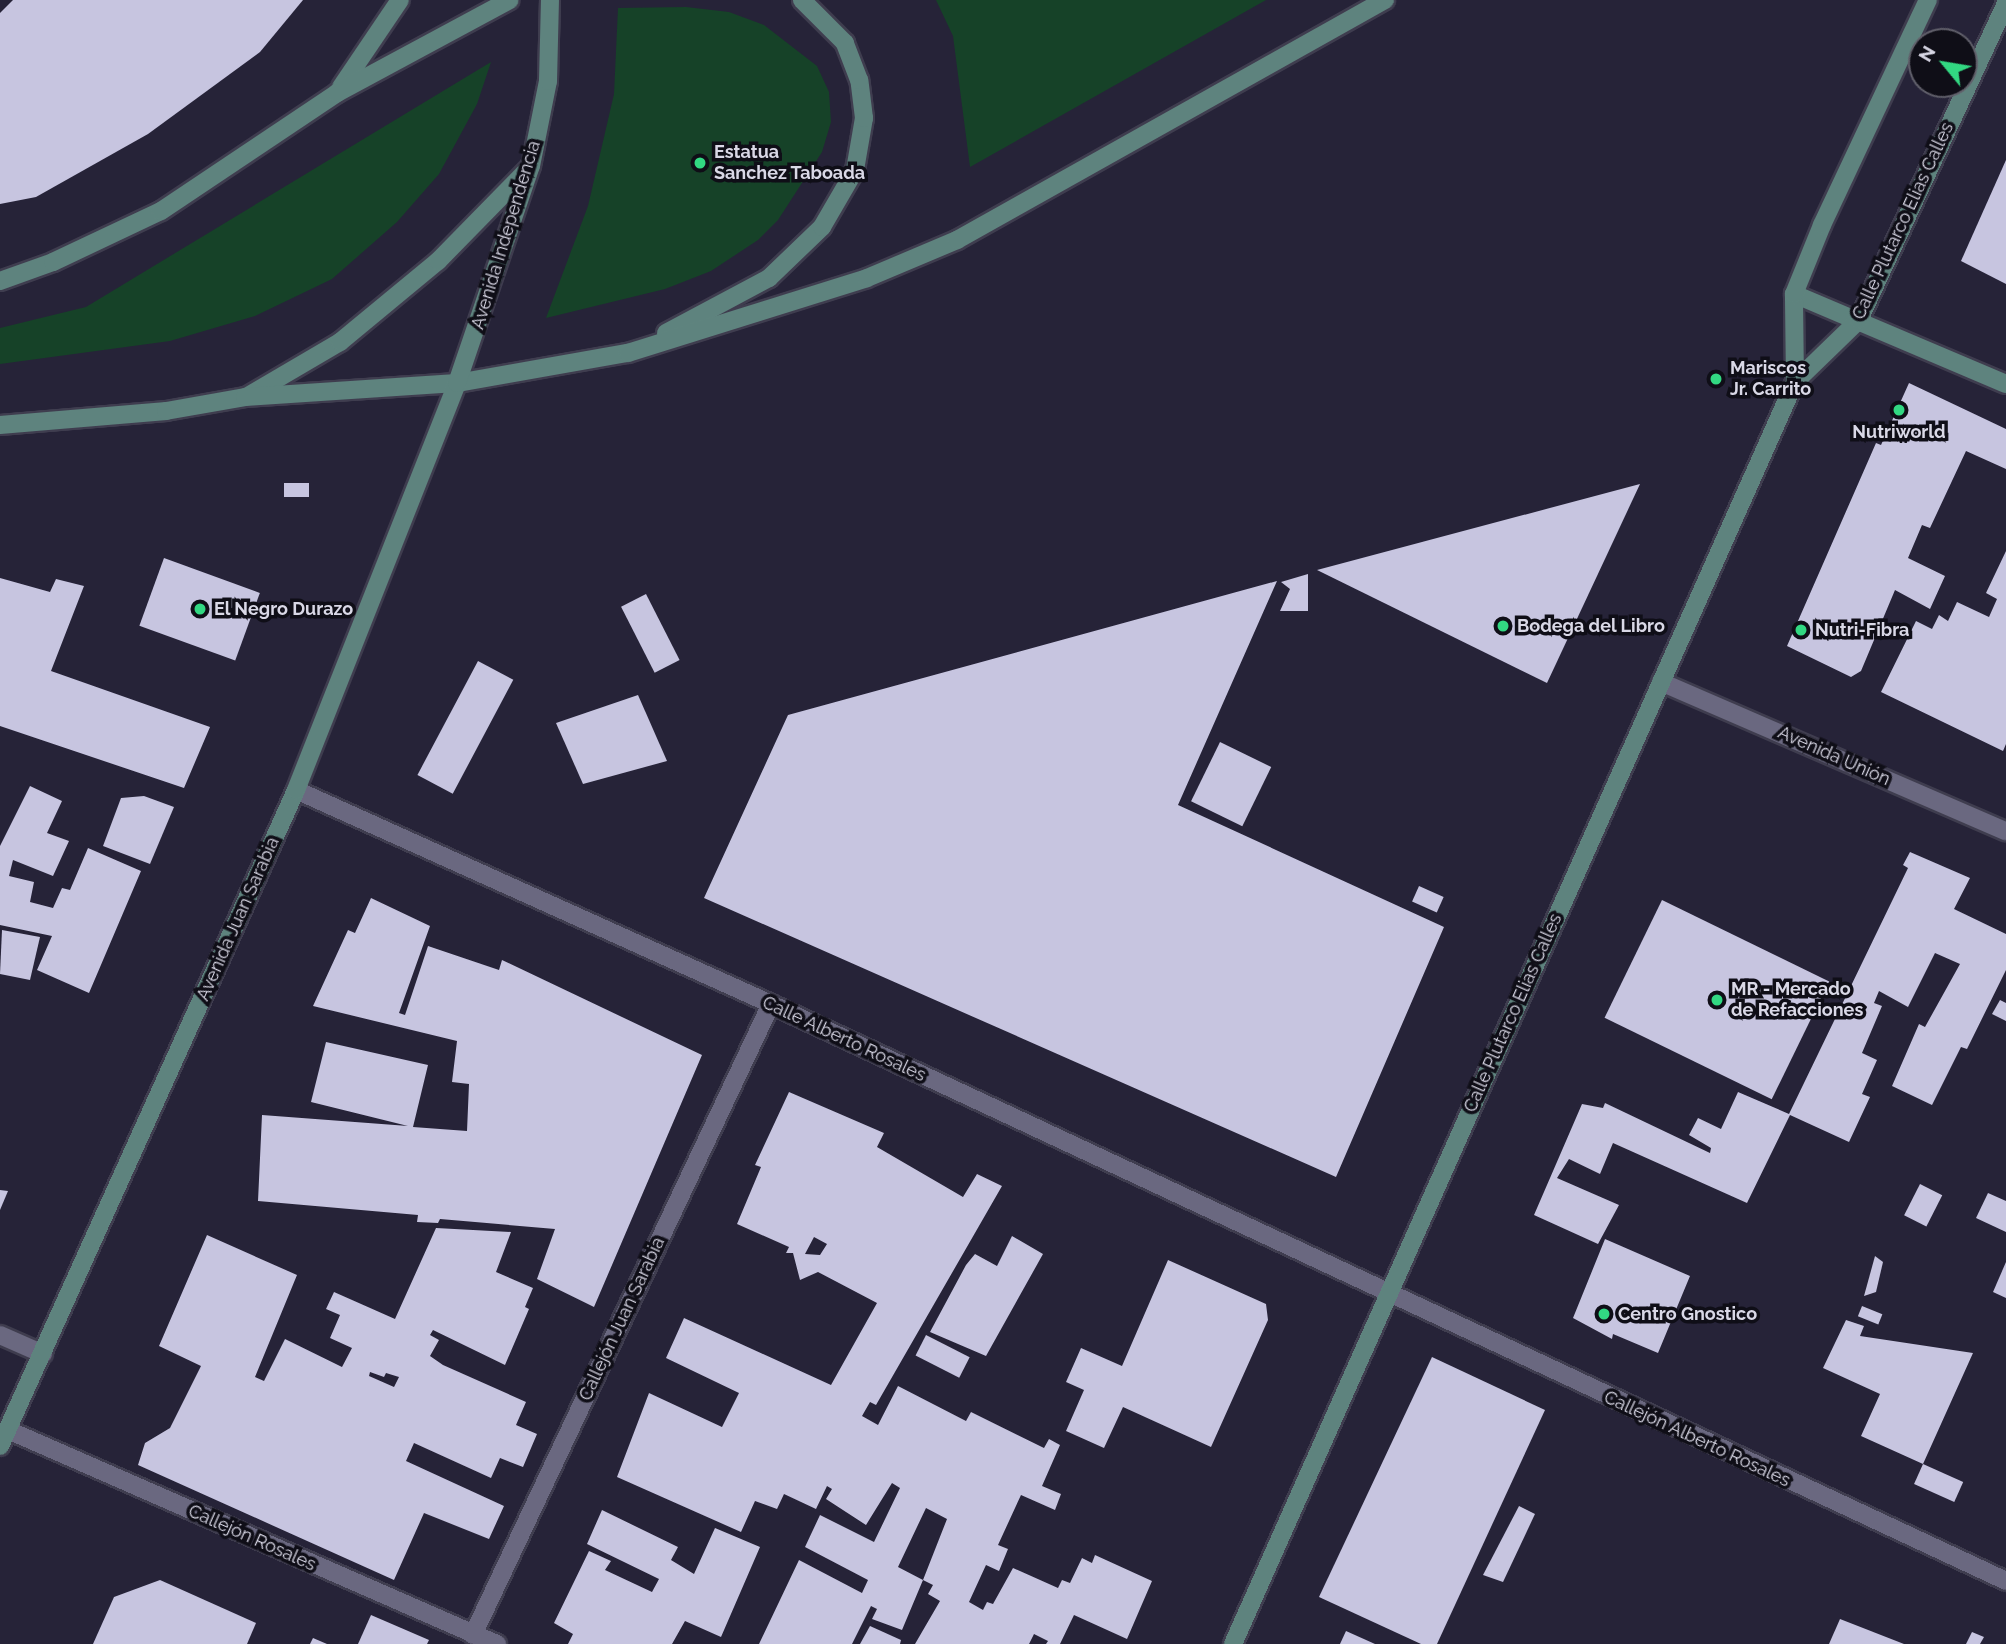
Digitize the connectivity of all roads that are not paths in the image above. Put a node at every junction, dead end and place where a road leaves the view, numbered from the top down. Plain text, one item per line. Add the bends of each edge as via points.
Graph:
1 (400, 0) edge
2 (510, 0) edge
3 (550, 0) edge
4 (802, 0) edge
5 (1385, 0) edge
6 (1928, 0) edge
7 (2006, 5) edge
8 (337, 93) junction
9 (531, 166) junction
10 (0, 281) edge
11 (1794, 294) junction
12 (1859, 320) junction
13 (628, 353) junction
14 (1795, 382) junction
15 (457, 383) junction
16 (2006, 384) edge
17 (245, 397) junction
18 (0, 425) edge
19 (1661, 681) junction
20 (296, 790) junction
21 (2006, 831) edge
22 (771, 1004) junction
23 (1387, 1296) junction
24 (0, 1335) edge
25 (43, 1354) junction
26 (4, 1438) edge
27 (2006, 1581) edge
28 (473, 1634) junction
29 (497, 1644) edge
30 (1233, 1644) edge

1 - 8 main road
2 - 8 main road
3 - 9 main road, Avenida Independencia via 548,81
4 - 13 main road via 845,43 859,80 864,118 855,170 822,227 769,278
5 - 13 main road via 957,240 867,278
6 - 11 main road, Calle Plutarco Elias Calles
7 - 12 main road, Calle Plutarco Elias Calles
8 - 10 main road via 161,212
9 - 15 main road, Avenida Independencia
9 - 17 main road via 438,261 341,342
11 - 12 main road
11 - 14 main road, Calle Plutarco Elias Calles
12 - 14 main road, Calle Plutarco Elias Calles
12 - 16 main road
13 - 15 main road
14 - 19 main road, Calle Plutarco Elias Calles
15 - 17 main road
15 - 20 main road, Avenida Juan Sarabia
17 - 18 main road via 166,411
19 - 21 street, Avenida Unión
19 - 23 main road, Calle Plutarco Elias Calles
20 - 22 street, Calle Alberto Rosales
20 - 25 main road, Avenida Juan Sarabia
22 - 23 street, Calle Alberto Rosales
22 - 28 street, Callejón Juan Sarabia
23 - 27 street, Callejón Alberto Rosales
23 - 30 main road, Calle Plutarco Elias Calles
24 - 25 street
25 - 26 main road, Avenida Juan Sarabia
26 - 28 street, Callejón Rosales
28 - 29 street, Callejón Rosales

